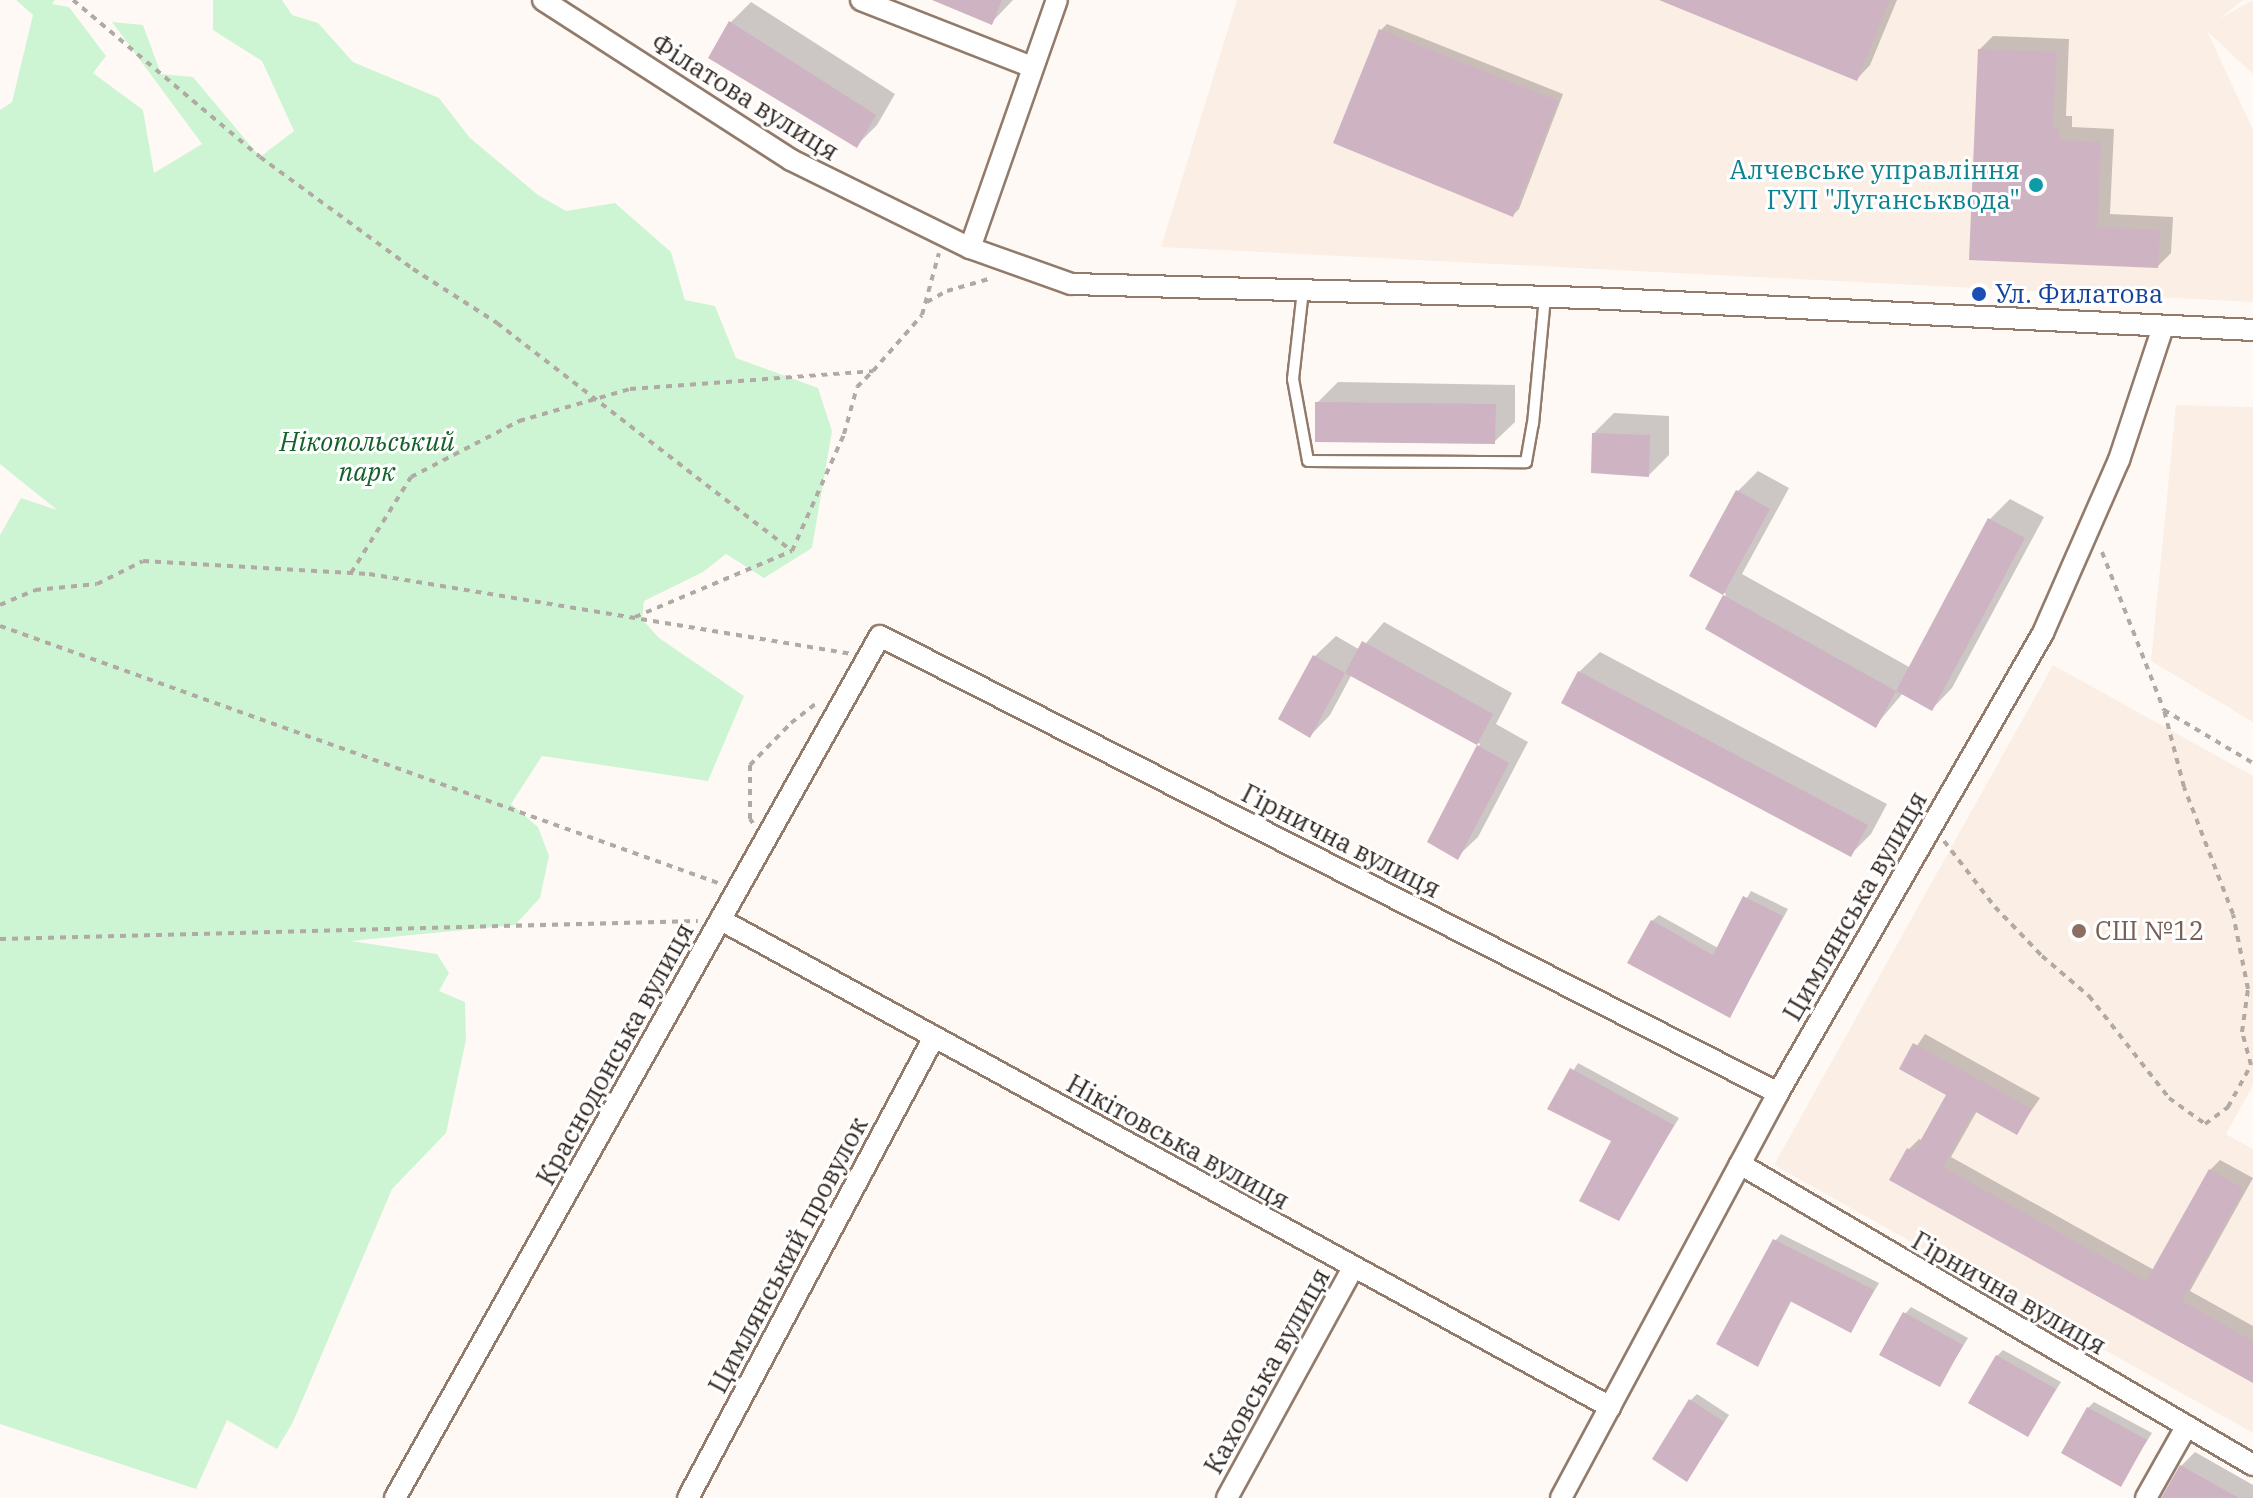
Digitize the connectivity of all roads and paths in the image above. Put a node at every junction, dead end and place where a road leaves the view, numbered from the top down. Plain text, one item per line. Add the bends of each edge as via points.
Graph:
1 (73, 0) edge
2 (543, 0) edge
3 (861, 0) edge
4 (1057, 0) edge
5 (1032, 67) junction
6 (943, 235) junction
7 (970, 248) junction
8 (1019, 266) junction
9 (1303, 290) junction
10 (1545, 297) junction
11 (927, 302) junction
12 (2163, 327) junction
13 (2253, 330) edge
14 (873, 371) junction
15 (2091, 524) junction
16 (792, 551) junction
17 (351, 573) junction
18 (0, 605) edge
19 (633, 618) junction
20 (0, 626) edge
21 (880, 636) joint
22 (868, 657) junction
23 (826, 696) dead end
24 (2164, 710) junction
25 (2253, 763) edge
26 (1932, 824) junction
27 (765, 842) junction
28 (738, 890) junction
29 (721, 920) junction
30 (0, 939) edge
31 (934, 1037) junction
32 (1778, 1093) junction
33 (1740, 1164) junction
34 (1353, 1268) junction
35 (1610, 1407) junction
36 (2186, 1427) junction
37 (2253, 1465) edge
38 (395, 1498) edge
39 (688, 1498) edge
40 (1227, 1498) edge
41 (1561, 1498) edge
42 (2146, 1498) edge

1 - 16 path via 260,157 497,323
2 - 6 street, Філатова вулиця via 791,160
3 - 5 street
4 - 5 street
5 - 7 street
6 - 7 street, Філатова вулиця
6 - 11 path
7 - 8 street, Філатова вулиця
8 - 9 street, Філатова вулиця via 1071,284
8 - 11 path
9 - 10 street, Філатова вулиця
9 - 10 lane via 1293,379 1308,461 1526,462
10 - 12 street, Філатова вулиця
11 - 14 path via 922,315
12 - 13 street, Філатова вулиця
12 - 15 street, Цимлянська вулиця via 2119,460
14 - 16 path via 857,387 844,434
14 - 17 path via 630,389 519,421 411,477
15 - 24 path
15 - 26 street, Цимлянська вулиця via 2043,633
16 - 19 path
17 - 18 path via 143,561 97,584 35,590
17 - 19 path
19 - 22 path
20 - 28 path
21 - 22 street, Краснодонська вулиця
21 - 32 street, Гірнична вулиця
22 - 27 street, Краснодонська вулиця
23 - 27 path via 750,765 750,819
24 - 25 path
24 - 26 path via 2184,787 2233,914 2248,989 2242,1032 2251,1065 2228,1107 2205,1124 2169,1098 2089,996 1995,907
26 - 32 street, Цимлянська вулиця
27 - 28 street, Краснодонська вулиця
28 - 29 street, Краснодонська вулиця
29 - 30 path
29 - 31 street, Нікітовська вулиця
29 - 38 street, Краснодонська вулиця
31 - 34 street, Нікітовська вулиця
31 - 39 street, Цимлянський провулок
32 - 33 street, Цимлянська вулиця
33 - 35 street, Цимлянська вулиця
33 - 36 street, Гірнична вулиця
34 - 35 street, Нікітовська вулиця
34 - 40 street, Каховська вулиця
35 - 41 street, Цимлянська вулиця
36 - 37 street, Гірнична вулиця
36 - 42 street

